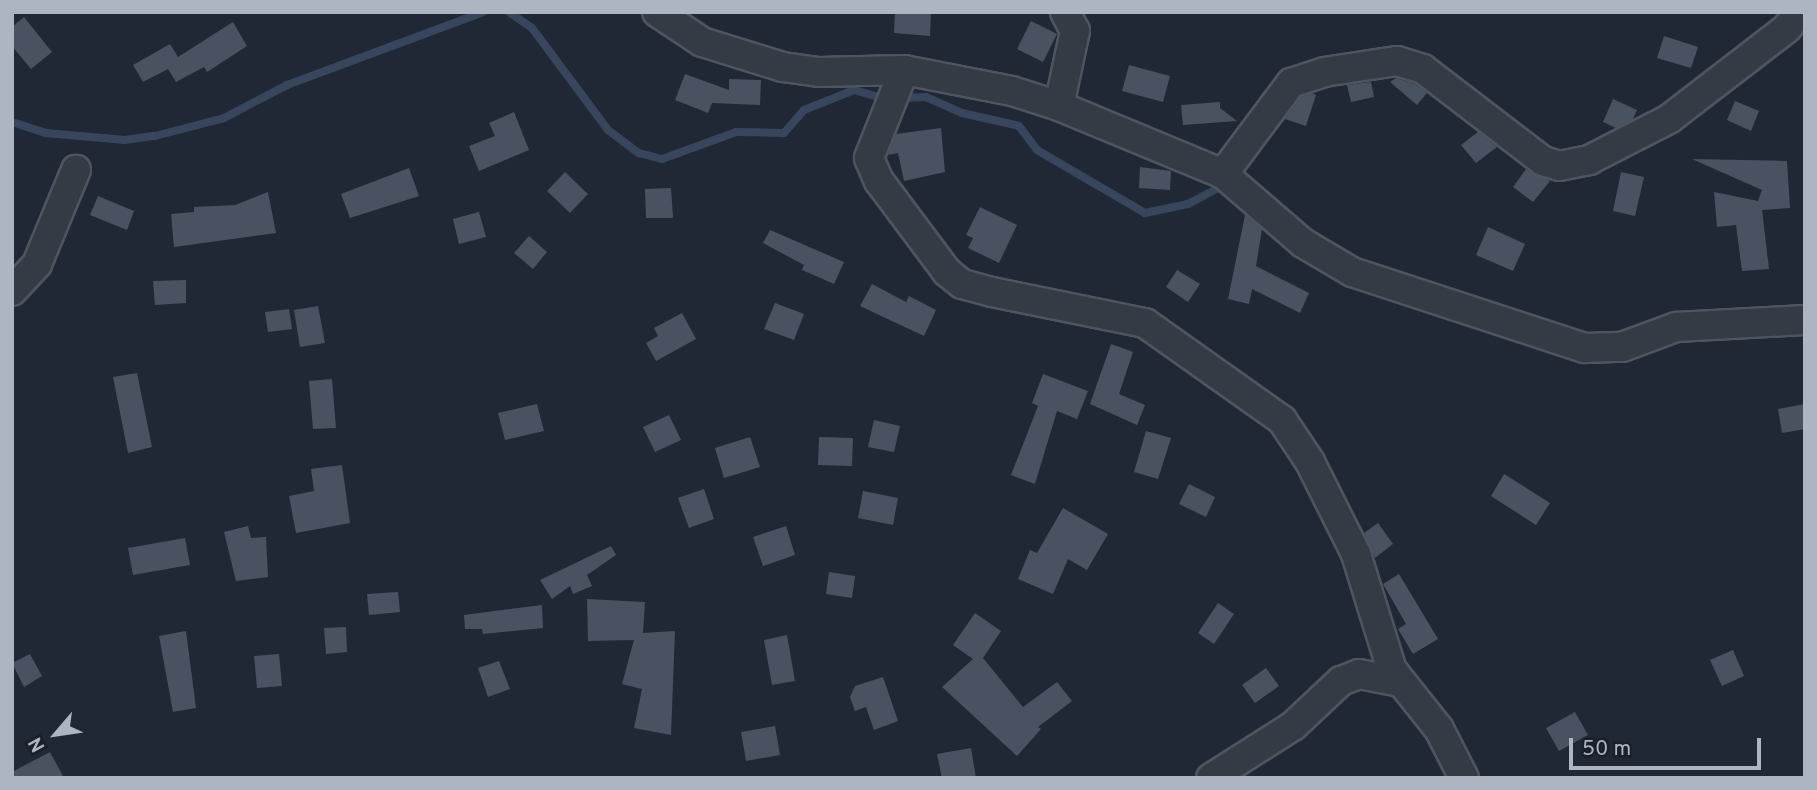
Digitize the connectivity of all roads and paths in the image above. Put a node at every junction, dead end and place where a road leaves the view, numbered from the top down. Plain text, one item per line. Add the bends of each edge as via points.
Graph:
1 (657, 12) edge
2 (1065, 12) edge
3 (1800, 12) edge
4 (904, 70) junction
5 (1059, 106) junction
6 (76, 170) dead end
7 (1223, 174) junction
8 (12, 291) edge
9 (1805, 320) edge
10 (1400, 682) junction
11 (1211, 778) edge
12 (1464, 778) edge

1 - 4 street via 702,42 783,67 819,72
2 - 5 street via 1075,31
3 - 7 street via 1787,28 1669,119 1589,160 1559,166 1543,161 1423,69 1397,61 1324,72 1291,83
4 - 5 street
4 - 10 street via 869,158 879,181 947,272 962,284 992,292 1146,323 1282,420 1304,451 1350,540
5 - 7 street
6 - 8 street via 37,264
7 - 9 street via 1303,243 1352,272 1585,348 1622,348 1676,327
10 - 11 street via 1359,674 1341,681 1293,726
10 - 12 street via 1439,729

